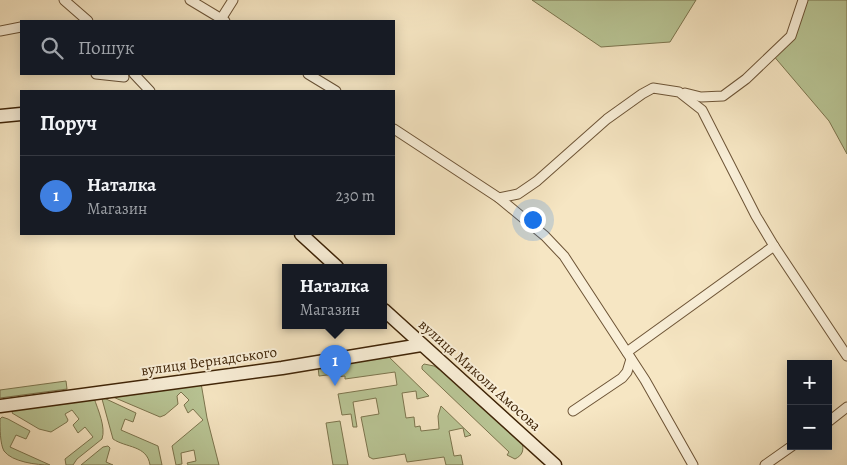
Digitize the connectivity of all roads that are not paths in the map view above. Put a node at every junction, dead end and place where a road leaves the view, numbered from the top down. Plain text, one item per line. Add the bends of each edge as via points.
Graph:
1 (64, 0) edge
2 (190, 0) edge
3 (233, 0) edge
4 (803, 0) edge
5 (87, 20) edge
6 (223, 20) edge
7 (20, 28) edge
8 (0, 32) edge
9 (105, 75) edge
10 (135, 75) edge
11 (310, 75) edge
12 (124, 77) dead end
13 (149, 90) edge
14 (334, 90) edge
15 (679, 92) junction
16 (20, 114) edge
17 (0, 116) edge
18 (395, 130) edge
19 (499, 198) junction
20 (302, 235) edge
21 (774, 246) junction
22 (334, 264) edge
23 (387, 313) edge
24 (421, 345) junction
25 (629, 355) junction
26 (847, 356) edge
27 (0, 406) edge
28 (847, 407) edge
29 (573, 411) dead end
30 (832, 419) edge
31 (787, 450) edge
32 (555, 465) edge
33 (693, 465) edge
34 (765, 465) edge

1 - 5 street
2 - 6 street
3 - 6 street
4 - 15 street via 791,36 746,79 723,96 701,97
7 - 8 street
9 - 12 street
10 - 13 street
11 - 14 street
15 - 19 street via 652,88 607,118 537,181 518,194
15 - 21 street via 702,110
16 - 17 street
18 - 19 street
19 - 25 street via 564,256
20 - 22 street
21 - 25 street
21 - 26 street
23 - 24 street, вулиця Миколи Амосова
24 - 27 street, вулиця Вернадського via 282,368
24 - 32 street, вулиця Миколи Амосова
25 - 29 street via 622,378
25 - 33 street
28 - 30 street
31 - 34 street

